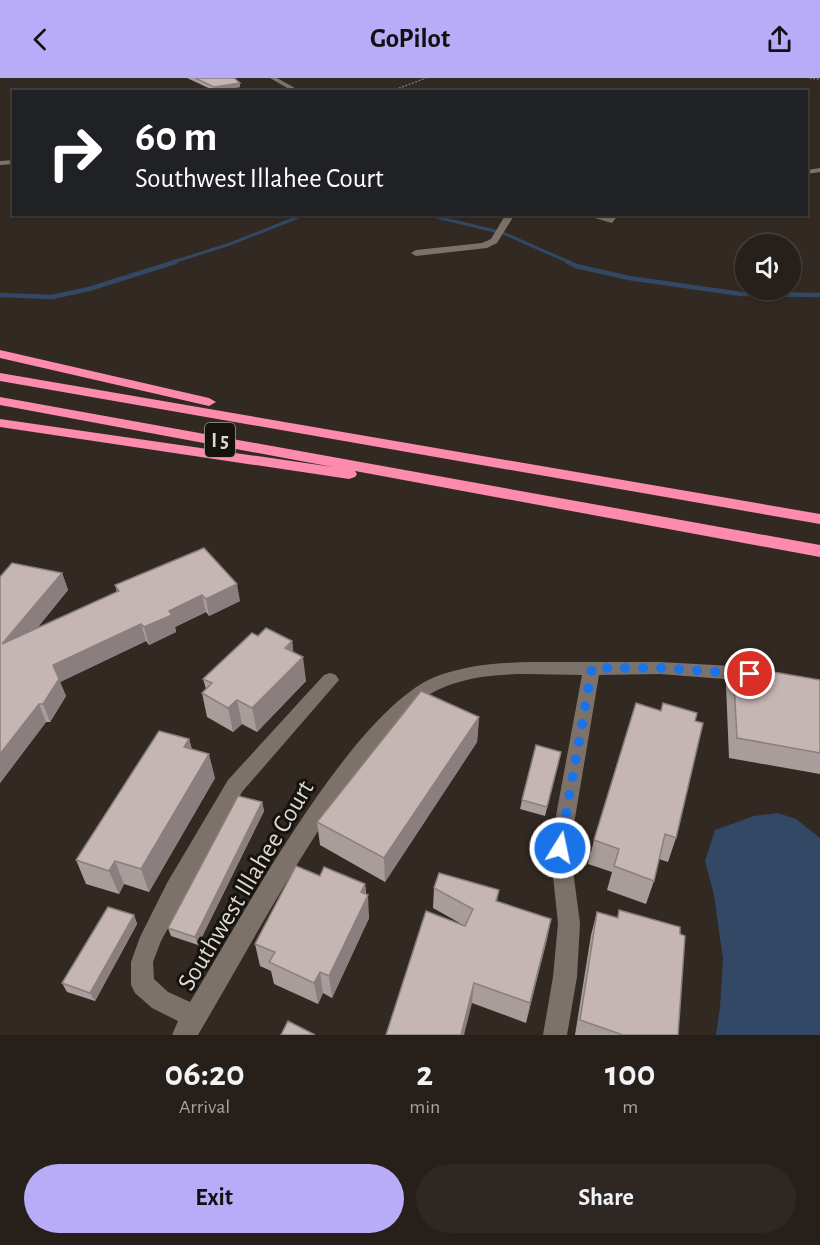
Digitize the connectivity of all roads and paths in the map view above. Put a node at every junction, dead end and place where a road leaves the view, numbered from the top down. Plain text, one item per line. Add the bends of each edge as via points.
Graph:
1 (273, 78) edge
2 (426, 78) edge
3 (295, 90) edge
4 (394, 90) edge
5 (510, 216) edge
6 (592, 216) edge
7 (614, 216) edge
8 (416, 253) dead end
9 (0, 354) edge
10 (0, 377) edge
11 (0, 401) edge
12 (0, 423) edge
13 (380, 442) junction
14 (439, 483) junction
15 (820, 519) edge
16 (820, 551) edge
17 (592, 668) junction
18 (773, 677) edge
19 (330, 680) dead end
20 (190, 1026) edge
21 (555, 1035) edge

1 - 3 street
2 - 4 path
5 - 8 street via 494,241 484,246
6 - 7 street via 605,220
9 - 13 highway, I 5
10 - 13 highway, I 5
11 - 14 highway, I 5
12 - 14 highway, I 5 via 316,471
13 - 15 highway, I 5
14 - 16 highway, I 5
17 - 18 street, Southwest Illahee Court via 660,668
17 - 20 street, Southwest Illahee Court via 464,673 420,691 404,705 364,750 286,860
17 - 21 street via 560,848 569,923
19 - 20 street via 235,786 148,945 142,962 143,985

